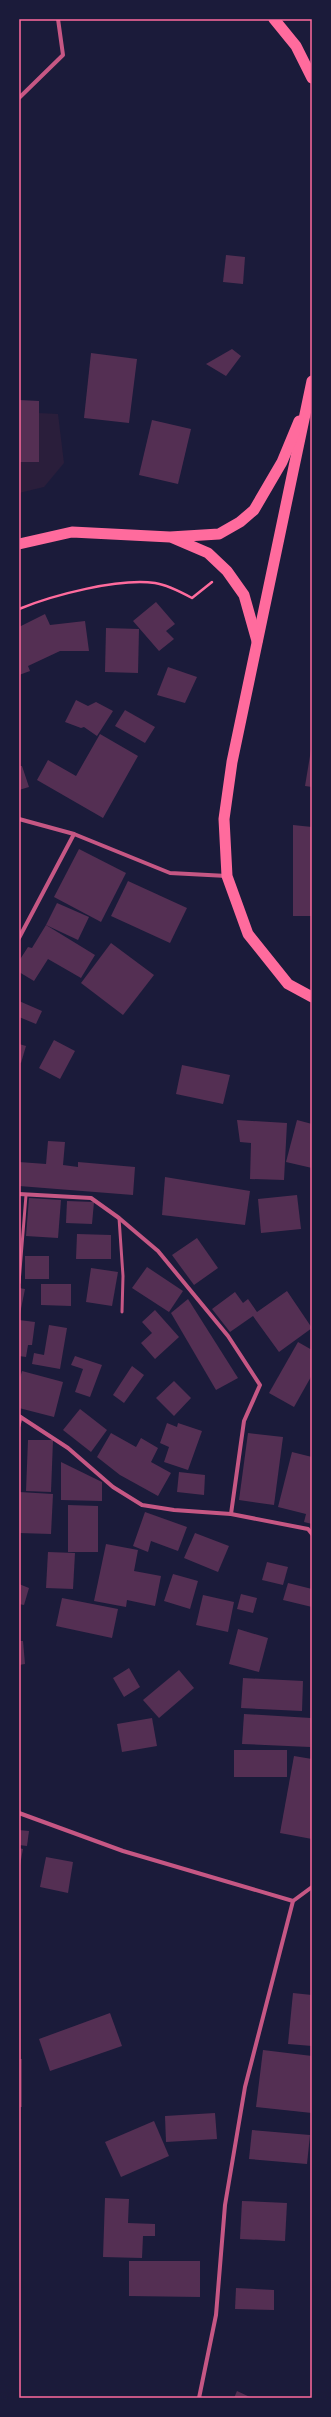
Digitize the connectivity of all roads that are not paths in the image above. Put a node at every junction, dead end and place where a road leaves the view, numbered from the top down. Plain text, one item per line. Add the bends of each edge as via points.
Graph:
1 (58, 19) edge
2 (274, 19) edge
3 (312, 78) edge
4 (19, 98) edge
5 (312, 381) edge
6 (310, 396) junction
7 (170, 537) junction
8 (19, 544) edge
9 (257, 643) junction
10 (19, 819) edge
11 (74, 834) junction
12 (227, 876) junction
13 (19, 938) edge
14 (312, 997) edge
15 (19, 1194) edge
16 (26, 1194) junction
17 (120, 1218) junction
18 (19, 1283) edge
19 (122, 1312) dead end
20 (20, 1417) edge
21 (19, 1426) edge
22 (231, 1514) junction
23 (312, 1534) edge
24 (19, 1813) edge
25 (312, 1887) edge
26 (293, 1901) junction
27 (198, 2398) edge

1 - 4 street via 64,55
2 - 3 highway via 296,46
5 - 6 highway
6 - 7 highway via 282,462 254,510 219,534
6 - 9 highway
7 - 8 highway via 72,532
7 - 9 highway via 208,553 227,571 244,595
9 - 12 highway via 232,762 224,819
10 - 11 street
11 - 12 street via 170,873
11 - 13 street
12 - 14 highway via 248,934 288,984
15 - 16 street
16 - 17 street via 91,1198
16 - 18 lane
17 - 19 lane
17 - 22 street via 158,1251 228,1336 260,1385 244,1421
20 - 21 lane
20 - 22 street via 68,1448 113,1487 142,1505
22 - 23 street via 308,1529
24 - 26 street via 123,1851
25 - 26 street
26 - 27 street via 245,2087 225,2205 216,2315

